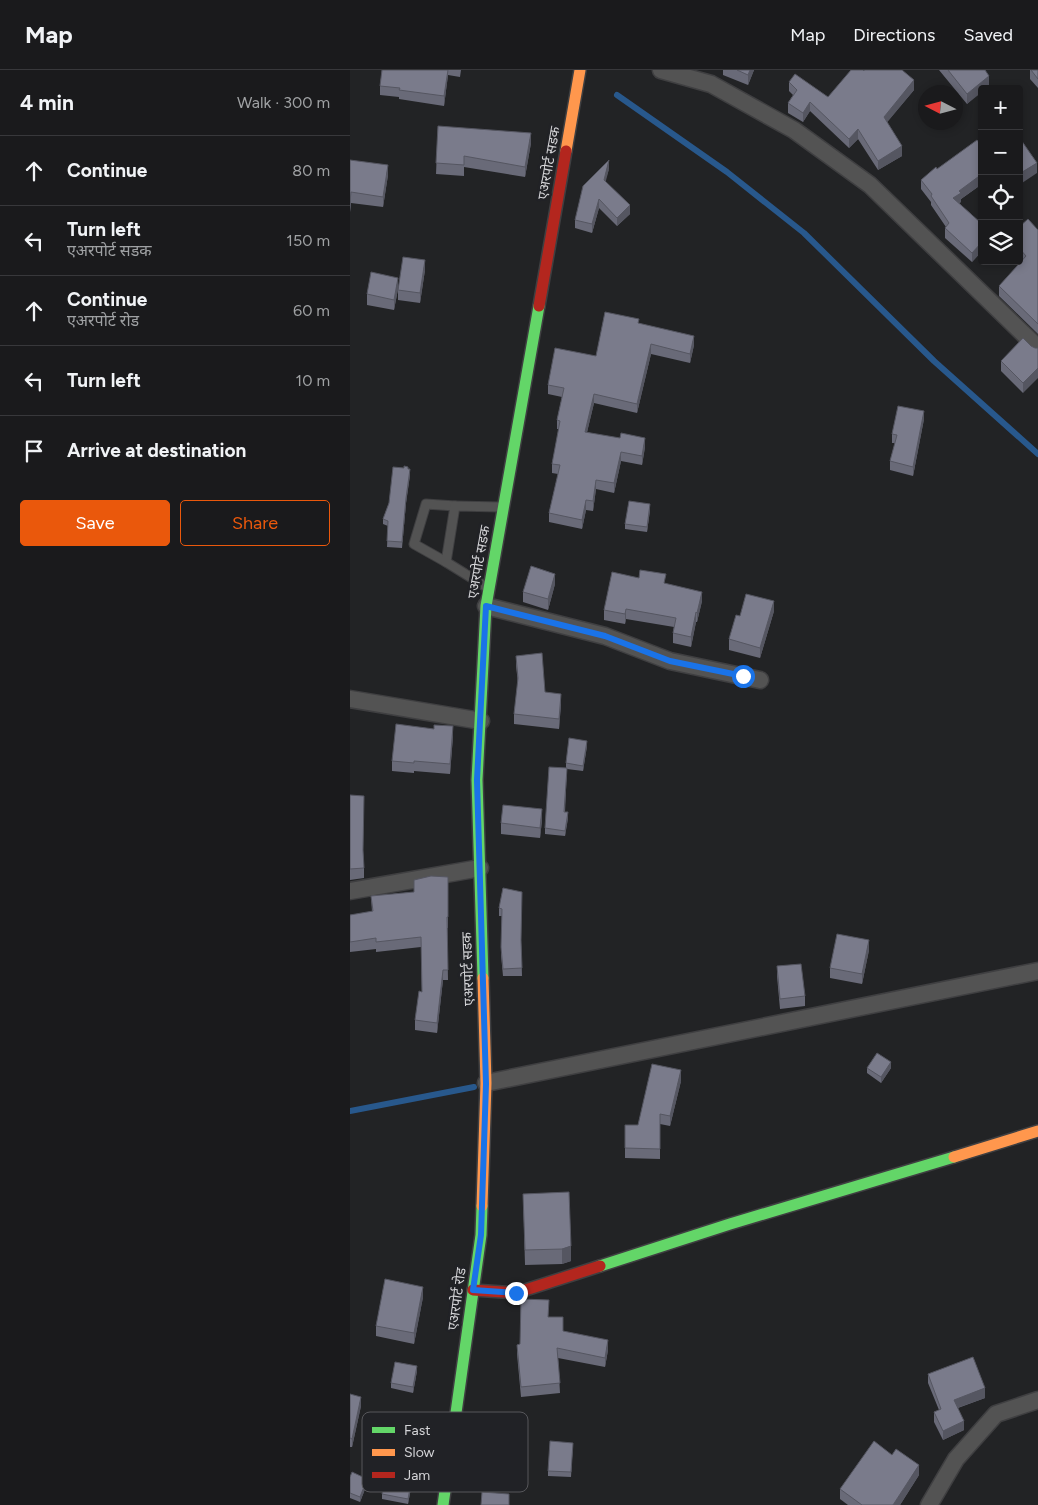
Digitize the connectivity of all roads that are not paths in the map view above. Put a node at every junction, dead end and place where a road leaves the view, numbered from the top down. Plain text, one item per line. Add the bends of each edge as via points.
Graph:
1 (580, 70) edge
2 (661, 70) edge
3 (1038, 348) edge
4 (455, 506) junction
5 (504, 506) junction
6 (446, 562) junction
7 (489, 589) junction
8 (486, 606) junction
9 (760, 680) dead end
10 (350, 699) edge
11 (481, 721) junction
12 (480, 868) junction
13 (350, 891) edge
14 (1038, 971) edge
15 (486, 1090) junction
16 (1038, 1131) edge
17 (473, 1290) junction
18 (1038, 1400) edge
19 (456, 1412) edge
20 (445, 1492) edge
21 (443, 1505) edge
22 (929, 1505) edge

1 - 5 street, एअरपोर्ट सडक
2 - 3 street via 711,84 786,125 870,185
4 - 5 lane
4 - 6 lane
4 - 6 lane via 426,504 414,544
5 - 7 street, एअरपोर्ट सडक
6 - 7 lane
7 - 8 street, एअरपोर्ट सडक
8 - 9 street via 605,636 670,661
8 - 11 street, एअरपोर्ट सडक
10 - 11 street
11 - 12 street, एअरपोर्ट सडक via 477,780
12 - 13 street
12 - 15 street, एअरपोर्ट सडक
14 - 15 street
15 - 17 street, एअरपोर्ट रोड via 481,1235
16 - 17 street via 516,1293
17 - 19 street, एअरपोर्ट रोड
18 - 22 street via 996,1414 956,1459
20 - 21 street, एअरपोर्ट रोड

